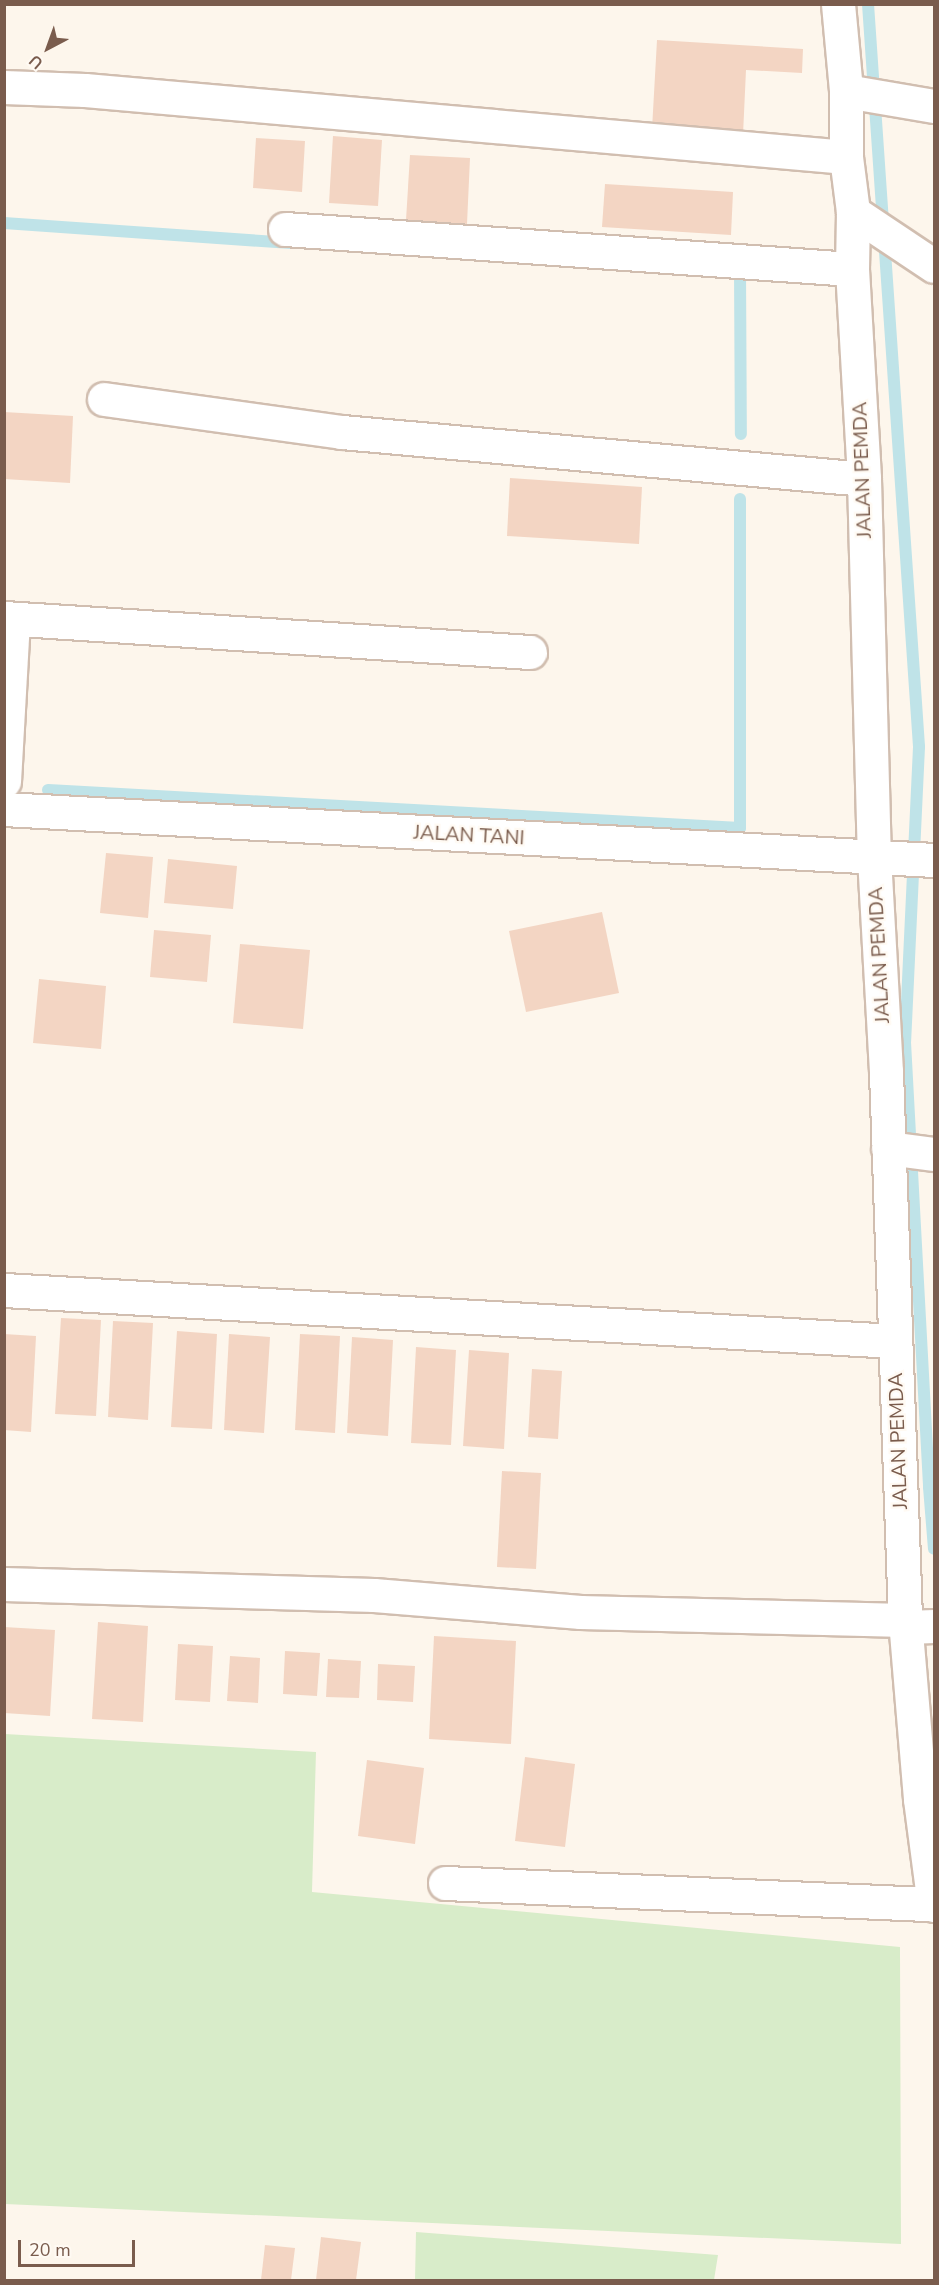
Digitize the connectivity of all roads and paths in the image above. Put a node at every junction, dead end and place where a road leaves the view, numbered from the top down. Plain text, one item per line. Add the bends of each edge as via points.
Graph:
1 (838, 4) edge
2 (4, 87) edge
3 (866, 94) junction
4 (934, 106) edge
5 (846, 157) junction
6 (858, 216) junction
7 (285, 229) dead end
8 (934, 266) edge
9 (852, 269) junction
10 (104, 399) dead end
11 (864, 478) junction
12 (9, 619) edge
13 (530, 652) dead end
14 (7, 683) edge
15 (5, 760) edge
16 (4, 809) edge
17 (886, 858) junction
18 (934, 860) edge
19 (888, 1148) junction
20 (934, 1154) edge
21 (4, 1290) edge
22 (895, 1341) junction
23 (4, 1584) edge
24 (918, 1625) edge
25 (444, 1883) dead end
26 (934, 1905) edge

1 - 3 street, JALAN PEMDA
2 - 5 street via 97,91
3 - 4 street
3 - 5 street, JALAN PEMDA
5 - 6 street, JALAN PEMDA
6 - 8 street
6 - 9 street, JALAN PEMDA
7 - 9 street
9 - 11 street, JALAN PEMDA
10 - 11 street via 342,432
11 - 17 street, JALAN PEMDA
12 - 13 street
12 - 14 street
14 - 15 street
16 - 17 street, JALAN TANI
17 - 18 street, JALAN TANI
17 - 19 street, JALAN PEMDA
19 - 20 street
19 - 22 street, JALAN PEMDA
21 - 22 street
22 - 24 street, JALAN PEMDA
23 - 24 street via 374,1595 580,1612
24 - 26 street, JALAN PEMDA via 920,1799
25 - 26 street

